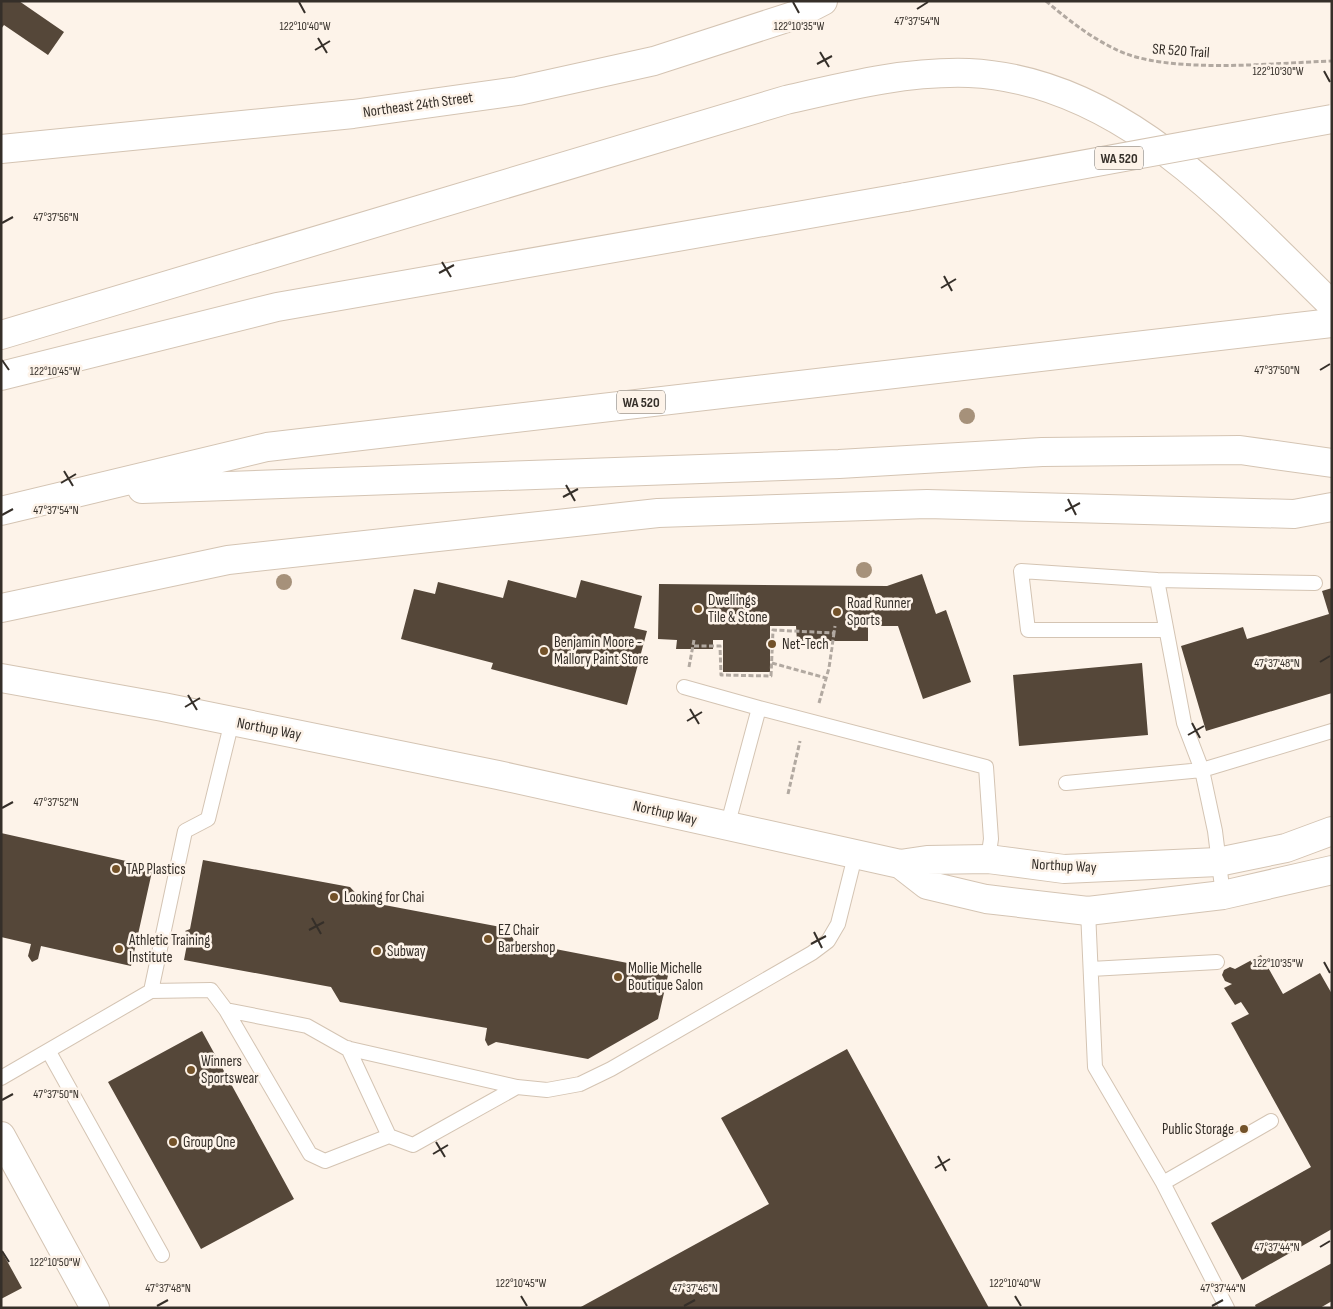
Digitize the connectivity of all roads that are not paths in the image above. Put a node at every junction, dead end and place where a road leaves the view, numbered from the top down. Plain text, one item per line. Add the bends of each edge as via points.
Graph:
1 (823, 1) edge
2 (793, 8) edge
3 (1332, 119) edge
4 (1, 149) edge
5 (1332, 305) edge
6 (1332, 323) edge
7 (1, 335) edge
8 (1, 376) edge
9 (1332, 463) edge
10 (83, 492) junction
11 (1332, 507) edge
12 (1, 511) edge
13 (1157, 580) junction
14 (1315, 583) dead end
15 (1, 608) edge
16 (1166, 630) junction
17 (1, 678) edge
18 (684, 687) dead end
19 (759, 708) junction
20 (232, 721) junction
21 (1332, 731) edge
22 (1202, 770) junction
23 (1066, 783) dead end
24 (727, 827) junction
25 (1332, 831) edge
26 (855, 856) junction
27 (988, 860) junction
28 (1218, 862) junction
29 (900, 864) junction
30 (1330, 873) edge
31 (1223, 895) junction
32 (1088, 911) junction
33 (1218, 962) dead end
34 (1091, 969) junction
35 (151, 991) junction
36 (226, 1010) junction
37 (348, 1048) junction
38 (49, 1052) junction
39 (1, 1078) edge
40 (517, 1087) junction
41 (1271, 1122) dead end
42 (1, 1136) edge
43 (389, 1136) junction
44 (1162, 1183) junction
45 (162, 1255) dead end
46 (95, 1308) edge
47 (1227, 1308) edge

1 - 2 main road, Northeast 24th Street
2 - 4 main road, Northeast 24th Street via 654,61 518,92 353,114
3 - 8 main road, WA 520, bridge via 277,307
5 - 7 main road via 1215,192 1138,131 1068,94 1024,80 969,73 880,78 786,100
6 - 10 main road, WA 520 via 266,447
9 - 10 main road via 1240,450 1042,452 839,464
10 - 12 main road, WA 520
11 - 15 main road via 1294,514 927,504 658,513 228,560
13 - 14 lane
13 - 16 lane
13 - 16 lane via 1021,571 1028,630
16 - 22 lane via 1184,722
17 - 20 main road, Northup Way
18 - 19 lane
19 - 24 lane
19 - 27 lane via 986,767 991,839
20 - 24 main road, Northup Way via 498,775
20 - 35 lane via 208,819 185,831
21 - 22 lane
22 - 23 lane
22 - 28 lane
24 - 26 main road, Northup Way
25 - 28 main road, Northup Way via 1286,848
26 - 29 main road, Northup Way
26 - 40 lane via 838,924 828,941 812,953 580,1084 547,1090
27 - 28 main road, Northup Way via 1064,869
27 - 29 main road, Northup Way via 927,860
28 - 31 lane
29 - 32 main road via 927,885 986,900
30 - 31 main road
31 - 32 main road
32 - 34 lane
33 - 34 lane
34 - 44 lane via 1095,1067
35 - 36 lane via 211,990
35 - 38 lane
36 - 37 lane via 307,1026
36 - 43 lane via 310,1154 326,1161
37 - 40 lane
37 - 43 lane
38 - 39 lane
38 - 45 lane
40 - 43 lane via 413,1145
41 - 44 lane
42 - 46 main road
44 - 47 lane

